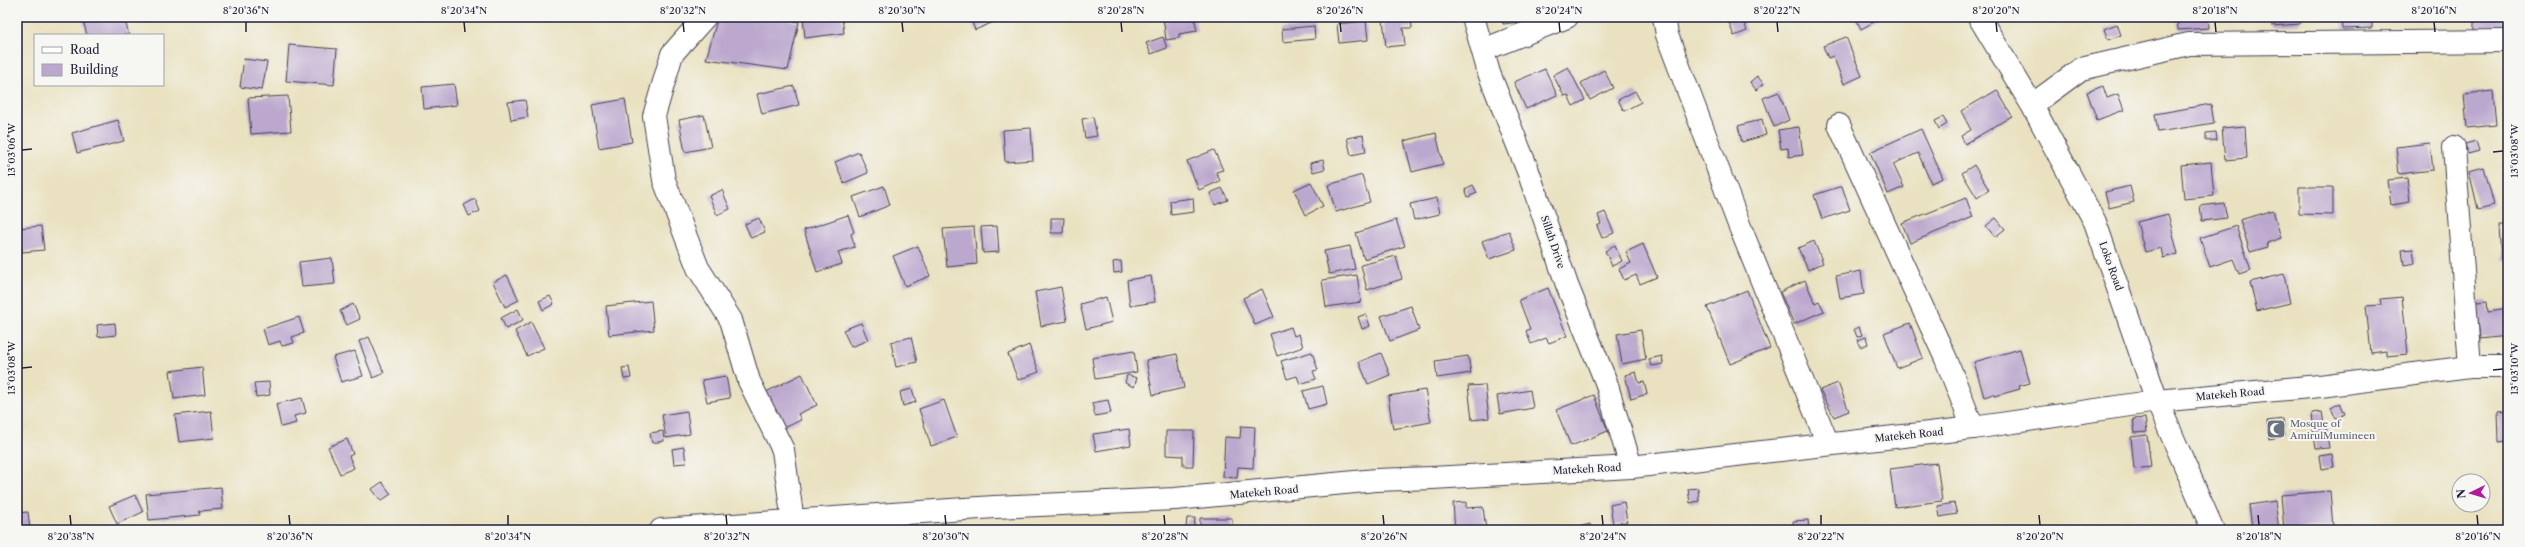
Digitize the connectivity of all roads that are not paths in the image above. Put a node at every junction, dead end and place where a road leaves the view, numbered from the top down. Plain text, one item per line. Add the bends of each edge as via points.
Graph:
1 (705, 17) edge
2 (1473, 17) edge
3 (1567, 17) edge
4 (1664, 17) edge
5 (1979, 17) edge
6 (2508, 41) edge
7 (1483, 50) junction
8 (2032, 105) junction
9 (1839, 125) dead end
10 (2454, 147) dead end
11 (2470, 367) junction
12 (2508, 367) edge
13 (2157, 401) junction
14 (1973, 428) junction
15 (1828, 444) junction
16 (1631, 467) junction
17 (793, 522) junction
18 (662, 530) edge
19 (2213, 530) edge

1 - 17 street via 672,54 654,116 664,180 698,268 731,320 749,381 783,450
2 - 7 street, Sillah Drive
3 - 7 street
4 - 15 street via 1667,35 1738,222
5 - 8 street, Loko Road
6 - 8 street via 2189,44 2081,69
7 - 16 street, Sillah Drive via 1567,285 1606,382
8 - 13 street, Loko Road via 2095,222
9 - 14 street via 1946,359
10 - 11 street
11 - 12 street, Matekeh Road
11 - 13 street, Matekeh Road via 2320,386
13 - 14 street, Matekeh Road
13 - 19 street, Loko Road
14 - 15 street, Matekeh Road
15 - 16 street, Matekeh Road
16 - 17 street, Matekeh Road via 1376,480 1175,500 994,507
17 - 18 street, Matekeh Road

